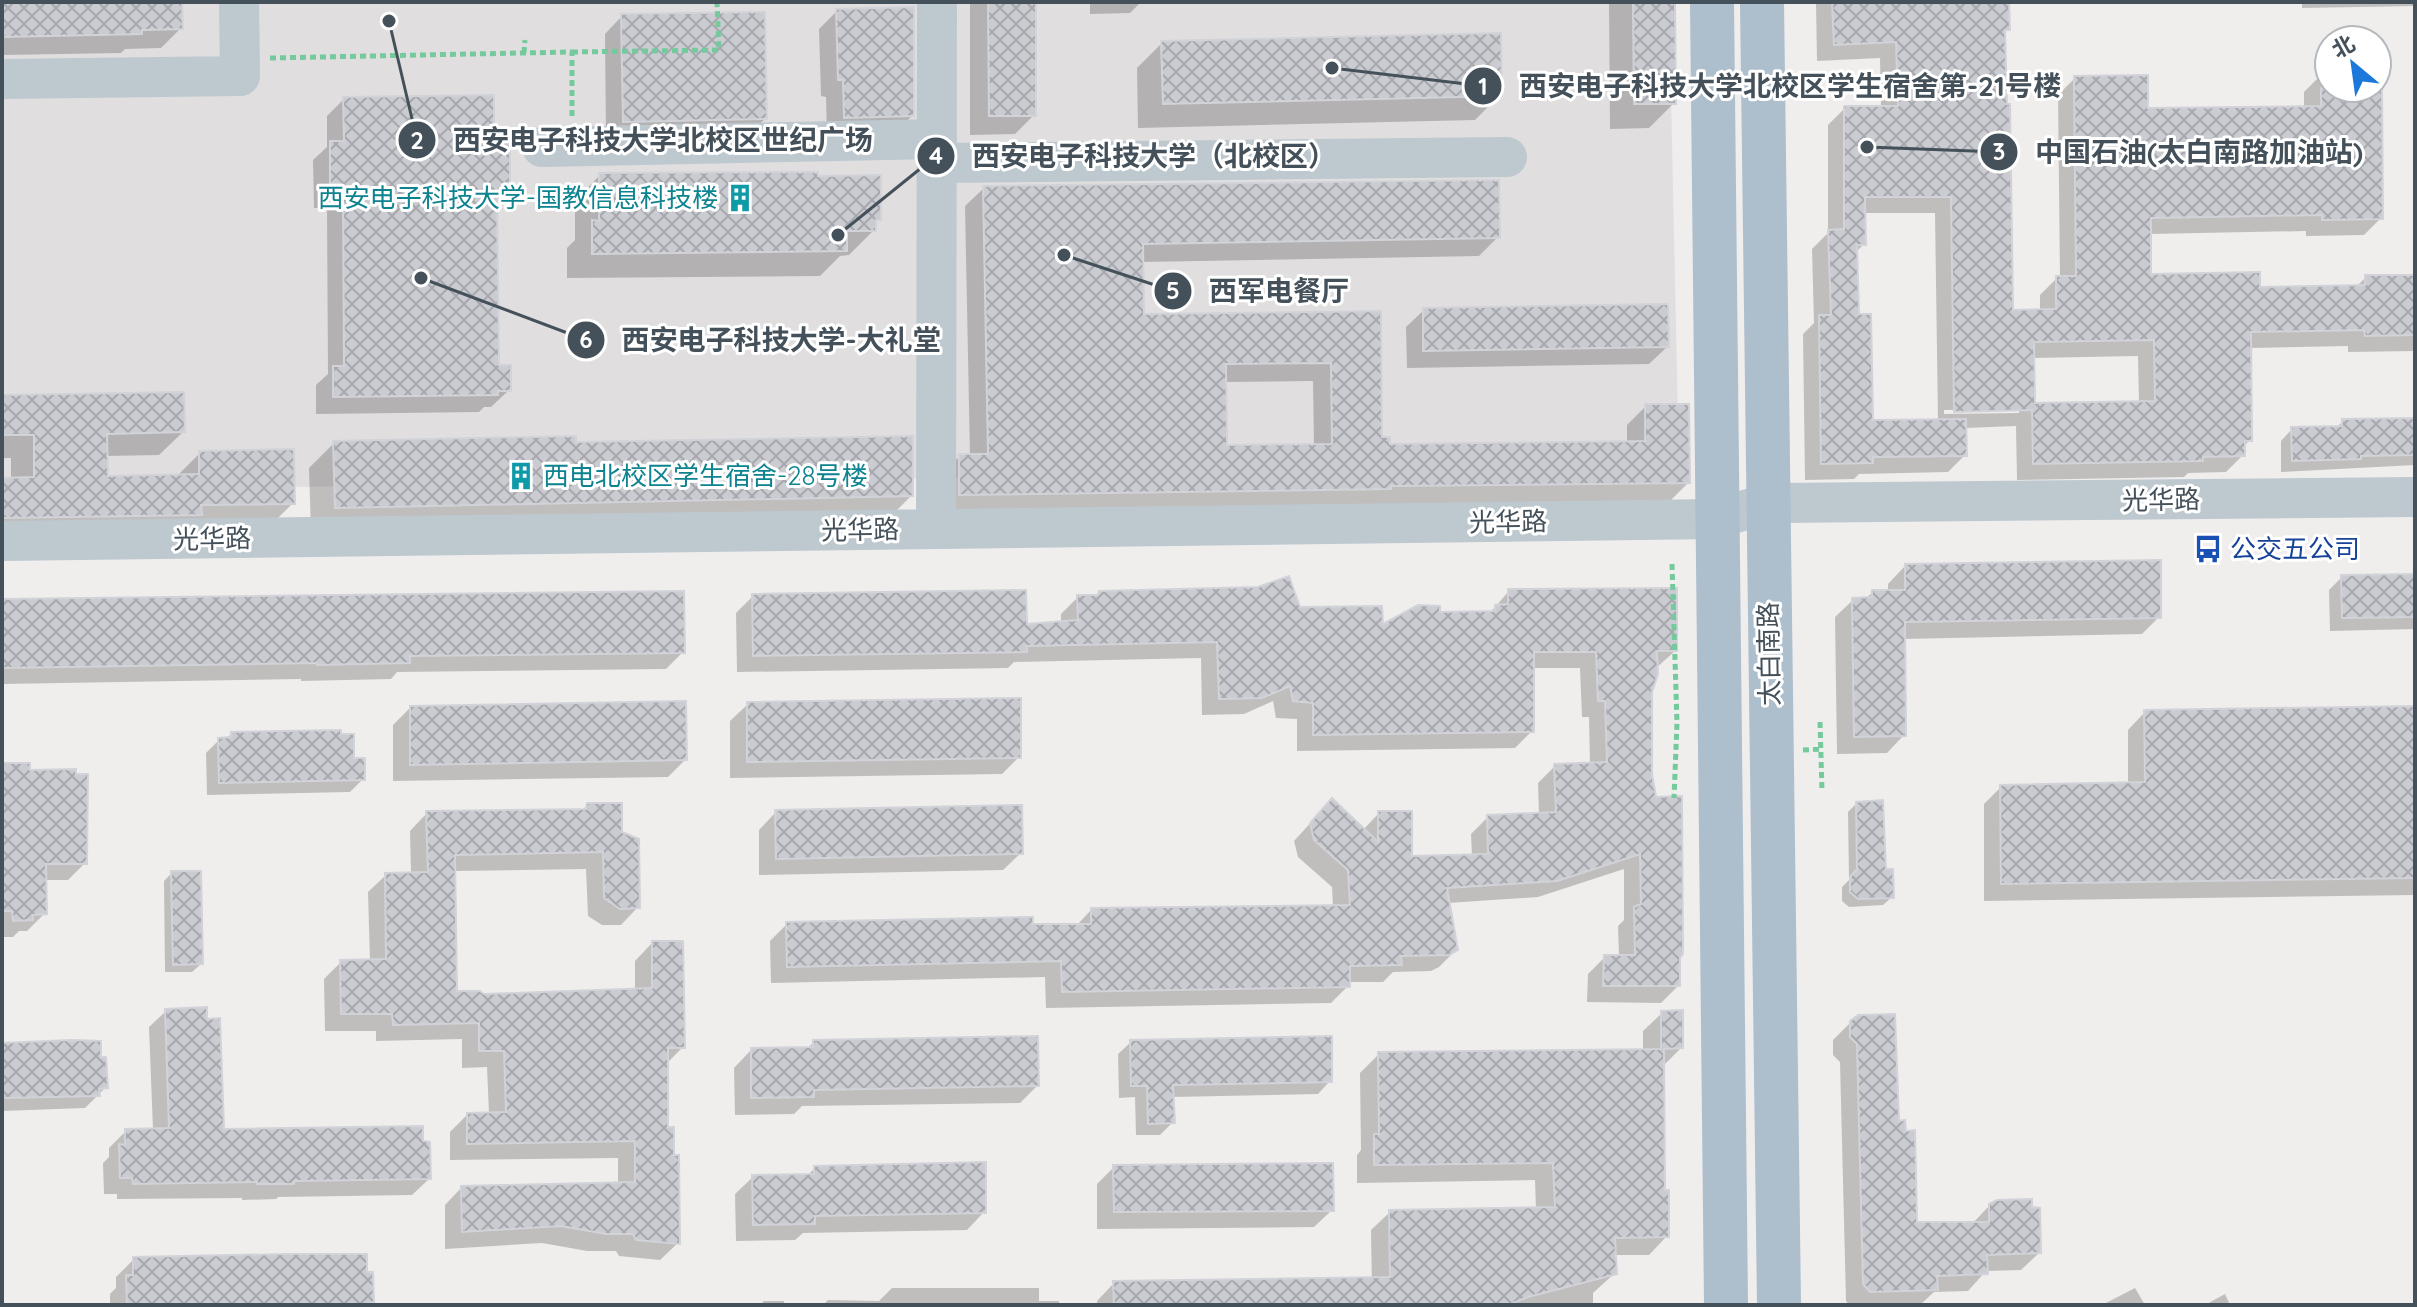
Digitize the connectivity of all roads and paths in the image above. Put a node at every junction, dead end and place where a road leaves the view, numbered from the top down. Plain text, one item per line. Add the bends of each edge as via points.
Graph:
1 (239, 2) edge
2 (717, 2) edge
3 (937, 2) edge
4 (1712, 2) edge
5 (1762, 2) edge
6 (525, 40) dead end
7 (572, 52) junction
8 (524, 53) junction
9 (239, 58) junction
10 (2, 79) edge
11 (557, 146) joint
12 (937, 151) junction
13 (1507, 157) dead end
14 (2415, 497) edge
15 (1767, 516) junction
16 (1717, 519) junction
17 (2415, 522) edge
18 (936, 529) junction
19 (2, 541) edge
20 (1672, 564) dead end
21 (1820, 722) dead end
22 (1822, 791) dead end
23 (1674, 798) dead end
24 (1726, 1305) edge
25 (1779, 1305) edge

1 - 9 street
2 - 7 path via 719,50
3 - 12 street
4 - 16 main road, 太白南路
5 - 15 main road, 太白南路
6 - 8 path
7 - 8 path
7 - 11 path
8 - 9 path
9 - 10 street via 240,76
11 - 12 street
12 - 13 street
12 - 18 street
14 - 15 street, 光华路
15 - 16 street, 光华路
15 - 17 street, 光华路
15 - 25 main road, 太白南路
16 - 18 street, 光华路
16 - 24 main road, 太白南路
18 - 19 street, 光华路
20 - 23 path
21 - 22 path

